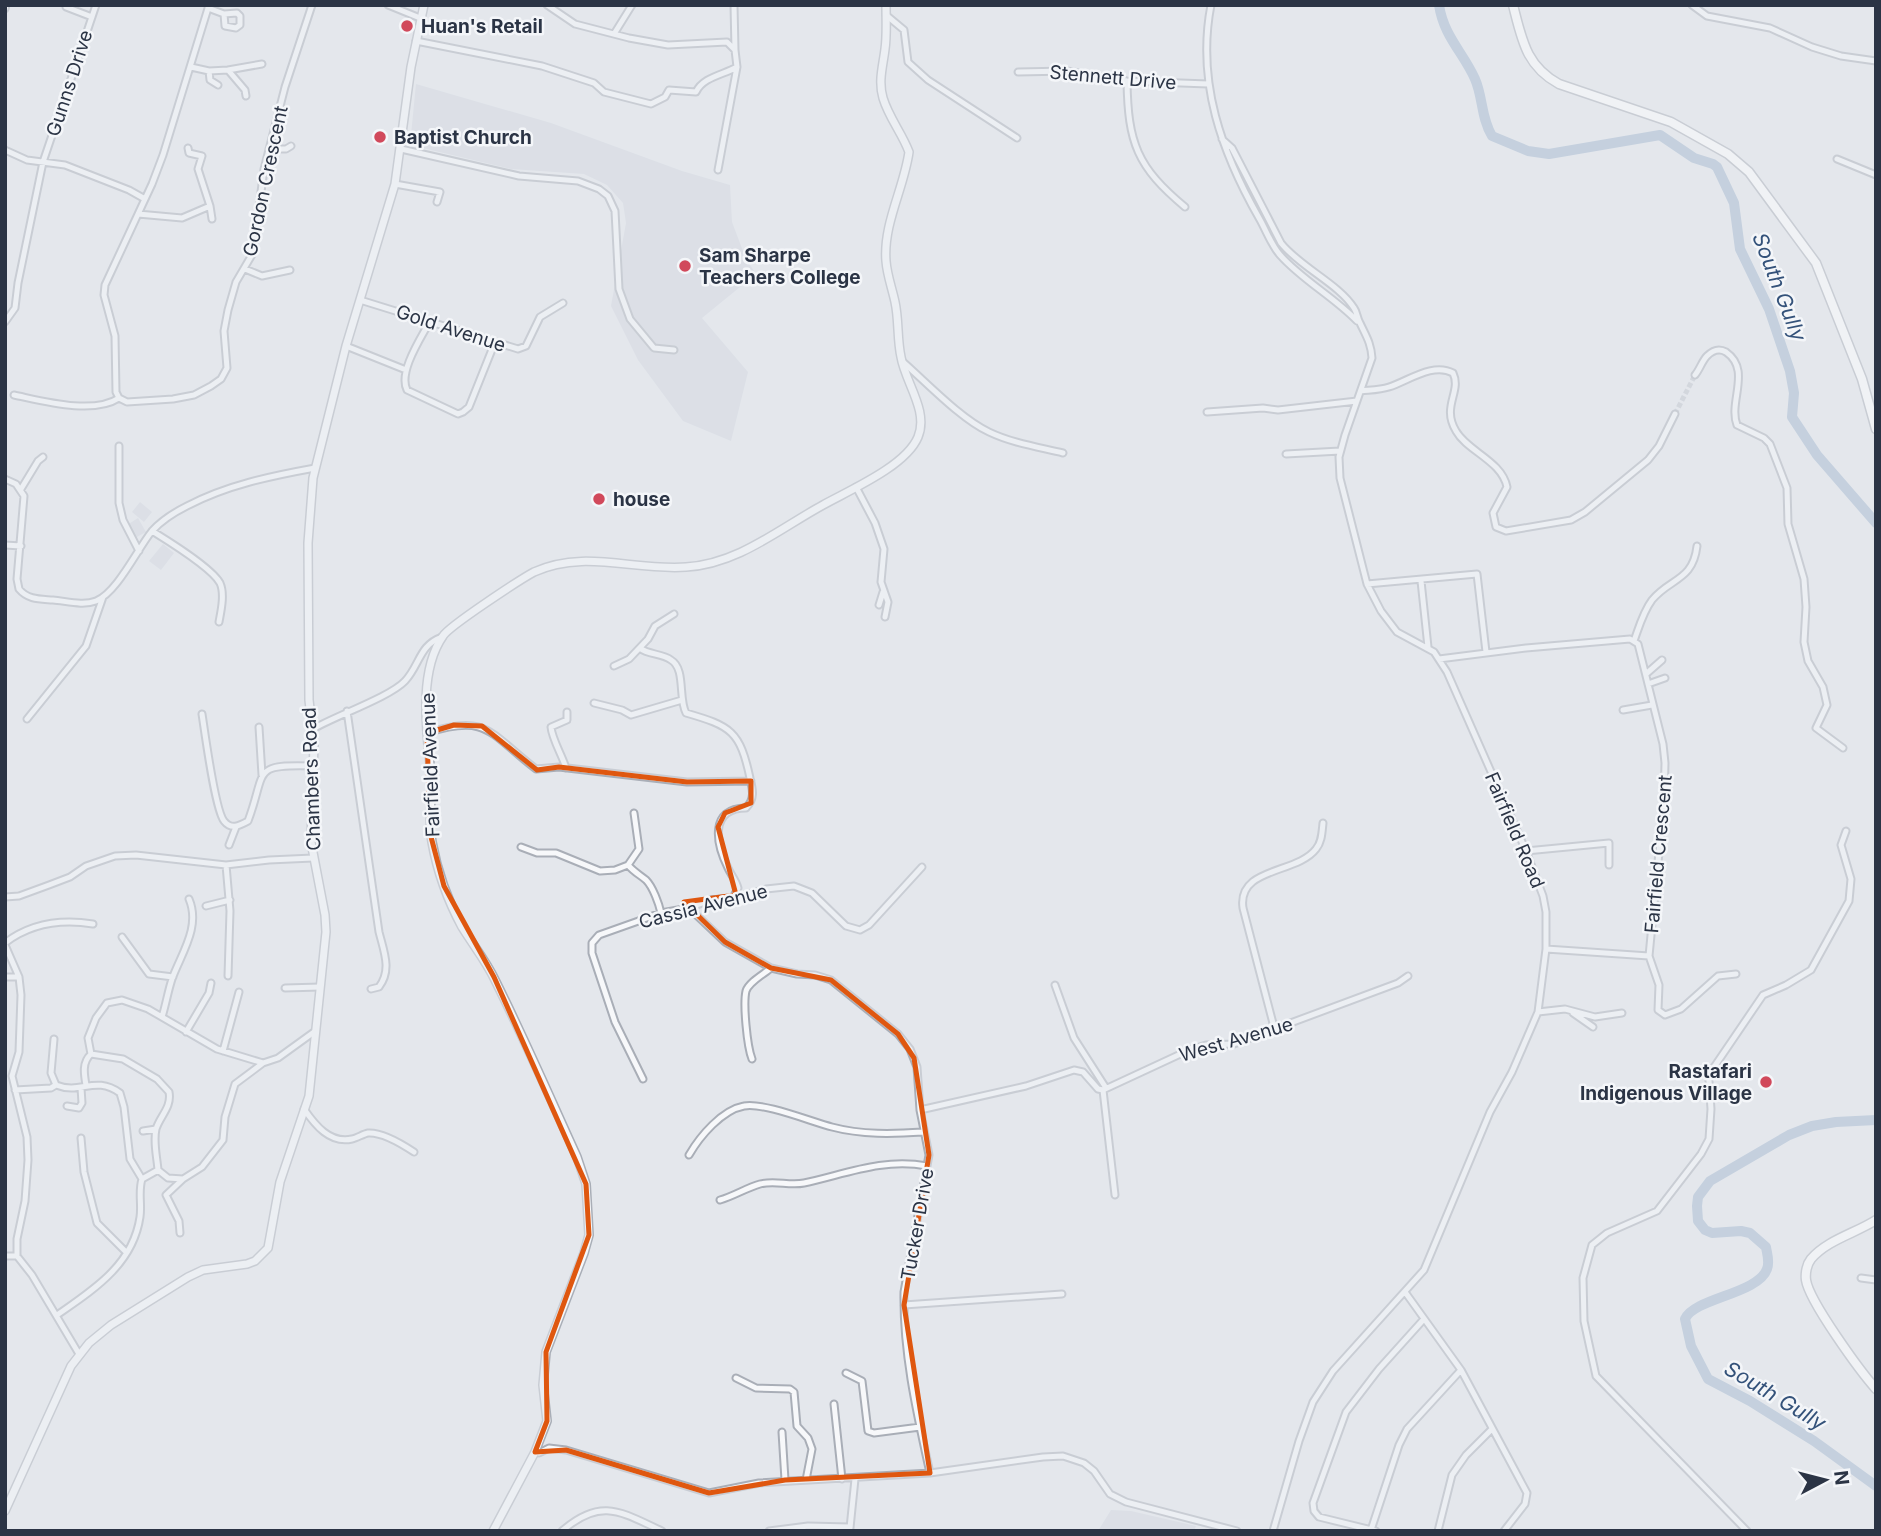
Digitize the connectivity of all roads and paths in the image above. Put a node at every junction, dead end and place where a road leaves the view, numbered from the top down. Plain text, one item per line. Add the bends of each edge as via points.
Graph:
1 (96, 5) edge
2 (312, 5) edge
3 (388, 5) edge
4 (424, 5) edge
5 (547, 5) edge
6 (632, 5) edge
7 (734, 5) edge
8 (886, 5) edge
9 (1211, 5) edge
10 (1513, 5) edge
11 (1692, 5) edge
12 (66, 7) dead end
13 (209, 7) edge
14 (224, 14) dead end
15 (886, 16) junction
16 (92, 17) junction
17 (420, 18) junction
18 (614, 34) junction
19 (416, 41) junction
20 (735, 50) junction
21 (1876, 61) edge
22 (262, 64) dead end
23 (191, 67) junction
24 (737, 67) junction
25 (228, 70) junction
26 (209, 72) junction
27 (1018, 72) dead end
28 (1127, 81) junction
29 (1208, 84) junction
30 (218, 85) dead end
31 (246, 96) dead end
32 (1017, 138) dead end
33 (291, 146) dead end
34 (188, 148) dead end
35 (5, 149) edge
36 (269, 149) junction
37 (401, 149) junction
38 (1837, 159) dead end
39 (43, 162) junction
40 (718, 170) dead end
41 (1876, 174) edge
42 (395, 184) junction
43 (145, 199) junction
44 (437, 202) dead end
45 (210, 206) junction
46 (1185, 207) dead end
47 (138, 215) junction
48 (212, 219) dead end
49 (245, 269) junction
50 (290, 270) dead end
51 (360, 300) junction
52 (563, 303) dead end
53 (429, 321) junction
54 (5, 322) edge
55 (495, 342) junction
56 (346, 346) junction
57 (674, 350) dead end
58 (901, 360) junction
59 (406, 370) junction
60 (1695, 374) tunnel mouth
61 (1361, 391) junction
62 (13, 395) dead end
63 (119, 398) junction
64 (1357, 401) junction
65 (1206, 412) dead end
66 (1675, 414) tunnel mouth
67 (1876, 429) edge
68 (118, 446) dead end
69 (1340, 450) junction
70 (1063, 453) dead end
71 (1286, 454) dead end
72 (43, 457) dead end
73 (315, 468) junction
74 (5, 479) edge
75 (856, 487) junction
76 (21, 489) junction
77 (152, 531) junction
78 (5, 545) edge
79 (21, 546) junction
80 (1698, 546) dead end
81 (139, 551) junction
82 (1421, 581) junction
83 (1367, 584) junction
84 (883, 592) junction
85 (103, 597) junction
86 (879, 605) dead end
87 (674, 614) dead end
88 (885, 617) dead end
89 (219, 622) dead end
90 (442, 637) junction
91 (1634, 641) junction
92 (1428, 647) junction
93 (640, 648) junction
94 (1486, 652) junction
95 (1439, 659) junction
96 (1662, 660) dead end
97 (614, 666) dead end
98 (1646, 674) junction
99 (1665, 678) dead end
100 (1648, 684) junction
101 (682, 700) junction
102 (594, 703) dead end
103 (1652, 705) junction
104 (1623, 710) dead end
105 (347, 711) junction
106 (567, 712) dead end
107 (202, 714) dead end
108 (27, 719) dead end
109 (259, 727) dead end
110 (313, 729) junction
111 (427, 733) junction
112 (1843, 748) dead end
113 (313, 766) junction
114 (566, 768) junction
115 (262, 775) junction
116 (751, 781) junction
117 (634, 813) dead end
118 (1323, 823) dead end
119 (236, 827) junction
120 (1846, 831) dead end
121 (229, 845) dead end
122 (522, 848) dead end
123 (1526, 851) junction
124 (313, 858) junction
125 (226, 865) junction
126 (628, 865) junction
127 (1609, 865) dead end
128 (922, 867) dead end
129 (5, 897) edge
130 (733, 898) junction
131 (190, 900) dead end
132 (230, 900) junction
133 (206, 906) dead end
134 (690, 908) junction
135 (661, 913) junction
136 (93, 924) dead end
137 (122, 937) dead end
138 (5, 944) edge
139 (1546, 949) junction
140 (1649, 956) junction
141 (771, 968) junction
142 (1736, 974) dead end
143 (228, 976) dead end
144 (1408, 976) dead end
145 (5, 977) edge
146 (19, 977) junction
147 (173, 977) junction
148 (211, 983) dead end
149 (1055, 985) dead end
150 (285, 988) dead end
151 (320, 988) junction
152 (371, 989) dead end
153 (239, 992) dead end
154 (1538, 1012) junction
155 (1573, 1013) junction
156 (1622, 1013) dead end
157 (162, 1017) junction
158 (1593, 1027) dead end
159 (314, 1031) junction
160 (1275, 1031) junction
161 (186, 1032) junction
162 (54, 1039) dead end
163 (223, 1051) junction
164 (91, 1054) junction
165 (752, 1059) dead end
166 (263, 1063) junction
167 (643, 1079) dead end
168 (56, 1085) junction
169 (83, 1086) junction
170 (1105, 1089) junction
171 (15, 1090) junction
172 (67, 1106) dead end
173 (304, 1109) junction
174 (920, 1110) junction
175 (156, 1129) junction
176 (143, 1130) dead end
177 (923, 1132) junction
178 (81, 1138) dead end
179 (414, 1152) dead end
180 (689, 1154) dead end
181 (928, 1166) junction
182 (158, 1170) junction
183 (142, 1179) junction
184 (183, 1179) junction
185 (1115, 1195) dead end
186 (720, 1200) dead end
187 (1876, 1220) edge
188 (180, 1233) dead end
189 (126, 1252) junction
190 (5, 1256) edge
191 (17, 1256) junction
192 (1861, 1278) dead end
193 (1876, 1280) edge
194 (1405, 1292) junction
195 (1062, 1294) dead end
196 (904, 1305) junction
197 (57, 1315) junction
198 (1424, 1319) junction
199 (79, 1354) junction
200 (1461, 1370) junction
201 (846, 1373) dead end
202 (736, 1378) dead end
203 (1876, 1389) edge
204 (834, 1404) dead end
205 (920, 1427) junction
206 (1491, 1430) junction
207 (782, 1432) dead end
208 (535, 1452) junction
209 (930, 1474) junction
210 (842, 1479) junction
211 (855, 1479) junction
212 (785, 1480) junction
213 (806, 1480) junction
214 (5, 1511) edge
215 (850, 1529) edge
216 (1373, 1530) edge
217 (493, 1531) edge
218 (562, 1531) edge
219 (662, 1531) edge
220 (769, 1531) edge
221 (1237, 1531) edge
222 (1273, 1531) edge
223 (1437, 1531) edge
224 (1504, 1531) edge
225 (1747, 1531) edge

1 - 16 street, Gunns Drive
2 - 36 street, Gordon Crescent
3 - 17 street
4 - 17 street, Chambers Road
5 - 18 street via 575,24
6 - 18 street
7 - 20 street
8 - 15 street
9 - 29 street, Fairfield Road
10 - 67 main road via 1522,41 1542,75 1559,85 1671,122 1728,154 1749,173 1824,279
11 - 21 street via 1707,16 1770,28 1812,47
12 - 16 street
13 - 14 street
13 - 23 street
15 - 32 street via 904,30 908,62
15 - 58 street via 882,96 909,152 886,261
16 - 39 street, Gunns Drive
17 - 19 street, Chambers Road
18 - 20 street via 668,45 727,42
19 - 24 street via 542,66 594,83 604,92 651,104 668,90 696,92 708,79
19 - 37 street, Chambers Road
20 - 24 street
22 - 25 street
23 - 26 street
23 - 43 street
24 - 40 street
25 - 26 street
25 - 31 street
26 - 30 street via 210,80
27 - 28 street, Stennett Drive via 1067,71
28 - 29 street, Stennett Drive
28 - 46 street via 1132,140 1142,162 1161,188
29 - 61 street, Fairfield Road via 1222,139 1233,148 1281,243 1354,307 1371,345 1372,358
33 - 36 street
34 - 45 street via 188,153 202,156 198,169
35 - 39 street
36 - 49 street, Gordon Crescent via 253,253
37 - 42 street, Chambers Road
37 - 57 street via 519,176 578,181 599,189 615,211 619,289 630,318 654,348
38 - 41 street
39 - 43 street via 65,165
39 - 54 street, Gunns Drive via 15,308
42 - 44 street via 440,192
42 - 51 street, Chambers Road
43 - 47 street
45 - 47 street via 182,218
45 - 48 street
47 - 63 street via 105,285 115,336
49 - 50 street via 261,276
49 - 63 street, Gordon Crescent via 228,310 224,331 227,368 221,379 194,395 173,399 127,402
51 - 53 street, Gold Avenue
51 - 56 street, Chambers Road
52 - 55 street, Gold Avenue via 540,317 526,346 518,349
53 - 55 street, Gold Avenue
53 - 59 street
55 - 59 street via 469,407 458,414 407,390
56 - 59 street
56 - 73 street, Chambers Road
58 - 70 street via 986,431
58 - 75 street via 918,406 920,433 882,473
60 - 112 street via 1715,350 1724,350 1735,361 1739,378 1734,418 1737,425 1764,438 1776,457 1787,488 1788,524 1804,579 1804,642 1827,705 1816,728
61 - 64 street, Fairfield Road
61 - 66 street via 1387,388 1434,371 1453,373 1449,419 1458,435 1506,479 1507,487 1493,513 1496,527 1506,531 1571,520 1585,512 1648,460
62 - 63 street via 78,406
64 - 65 street
64 - 69 street, Fairfield Road
68 - 81 street via 119,503
69 - 71 street
69 - 83 street, Fairfield Road via 1340,478
72 - 76 street
73 - 77 street via 220,491 186,506
73 - 110 street, Chambers Road via 308,543
74 - 76 street
75 - 84 street via 880,533
75 - 90 street via 727,559 684,568 582,561 534,572
76 - 79 street via 25,505
77 - 81 street
77 - 89 street via 220,583
78 - 79 street
79 - 85 street via 17,584 27,596 84,603
80 - 91 street via 1692,568 1644,611
81 - 85 street
82 - 83 street
82 - 92 street
82 - 94 street via 1477,575
83 - 92 street, Fairfield Road via 1391,626
84 - 86 street
84 - 88 street via 888,602
85 - 108 street via 86,646
87 - 93 street via 655,626
90 - 105 street via 430,641 401,685
90 - 111 street, Fairfield Avenue via 428,678
91 - 94 street
91 - 98 street, Fairfield Crescent
92 - 95 street, Fairfield Road
93 - 97 street
93 - 101 street via 675,662
94 - 95 street
95 - 123 street, Fairfield Road
96 - 98 street
98 - 100 street, Fairfield Crescent
99 - 100 street
100 - 103 street, Fairfield Crescent
101 - 102 street via 631,715
101 - 116 street via 686,713 715,722 740,741
103 - 104 street
103 - 140 street, Fairfield Crescent via 1663,744 1665,786
105 - 110 street
105 - 152 street via 379,932 388,965 384,981
106 - 114 street via 566,720 551,727
107 - 119 street via 222,820
109 - 115 street
110 - 113 street, Chambers Road
111 - 114 street via 454,725 482,726 536,769
111 - 208 street, Fairfield Avenue via 430,833 444,886 494,977 586,1184 589,1235 545,1352 547,1421
113 - 115 street via 283,765
113 - 124 street, Chambers Road
114 - 116 street via 687,782
115 - 119 street via 248,821
116 - 130 street via 751,803 725,813 719,827 723,856 738,888
117 - 126 street via 639,844
118 - 160 street via 1313,852 1252,881 1243,892 1243,908
119 - 121 street
120 - 225 street via 1841,845 1851,879 1849,901 1811,970 1763,995 1710,1073 1709,1139 1700,1154 1657,1211 1607,1233 1592,1245 1583,1278 1584,1321 1596,1376
122 - 126 street via 556,853 600,871
123 - 127 street via 1609,843
123 - 139 street, Fairfield Road via 1543,897
124 - 125 street
124 - 151 street, Chambers Road via 326,933
125 - 129 street via 115,856 49,885
125 - 132 street
126 - 135 street via 649,884
128 - 130 street, Cassia Avenue via 860,930 846,926 803,888 766,889
130 - 134 street, Cassia Avenue
131 - 147 street via 192,925
132 - 133 street
132 - 143 street
134 - 135 street, Cassia Avenue
134 - 141 street, Tucker Drive via 725,942
135 - 167 street, Cassia Avenue via 599,935 591,948 614,1022
136 - 138 street via 44,924 18,933
137 - 147 street via 149,974
138 - 146 street
139 - 140 street, Fairfield Crescent
139 - 154 street, Fairfield Road
140 - 142 street via 1659,985 1658,1010 1665,1015 1681,1009 1718,976
141 - 165 street via 746,992
141 - 174 street, Tucker Drive via 831,980 898,1034 917,1067
144 - 160 street, West Avenue
145 - 146 street
146 - 171 street
147 - 157 street
148 - 161 street
149 - 170 street via 1074,1038
150 - 151 street
151 - 159 street, Chambers Road
153 - 163 street
154 - 155 street via 1566,1009
154 - 194 street, Fairfield Road via 1424,1270
155 - 156 street via 1595,1017
155 - 158 street
157 - 161 street
157 - 164 street via 132,1002 107,1003 90,1032
159 - 166 street via 278,1058
159 - 173 street, Chambers Road
160 - 170 street, West Avenue via 1231,1045 1187,1051
161 - 163 street
162 - 168 street via 51,1073
163 - 166 street
164 - 169 street via 86,1058
164 - 175 street via 123,1059 165,1086 170,1100
166 - 184 street via 235,1084 223,1140 202,1167
168 - 169 street
168 - 171 street
169 - 172 street via 79,1108
169 - 183 street via 103,1084 120,1093 130,1159
170 - 174 street via 1098,1089 1083,1072 1074,1070
170 - 185 street
171 - 191 street via 28,1160
173 - 179 street via 317,1128 340,1140 368,1133 382,1135
173 - 199 street, Chambers Road via 276,1196 268,1248 262,1255 247,1264 217,1267 188,1277 111,1325
174 - 177 street, Tucker Drive
175 - 176 street
175 - 182 street
177 - 180 street via 835,1128 748,1105 717,1121
177 - 181 street, Tucker Drive
178 - 189 street via 83,1172 97,1223
181 - 186 street via 862,1168 800,1184 770,1182
181 - 196 street, Tucker Drive
182 - 183 street
182 - 184 street via 168,1178
183 - 189 street via 140,1217
184 - 188 street via 166,1195
187 - 203 main road via 1824,1247 1807,1265 1806,1281 1818,1306
189 - 197 street via 100,1285
190 - 191 street
191 - 197 street
192 - 193 street
194 - 198 street
194 - 222 street, Fairfield Road via 1333,1371 1313,1402
195 - 196 street
196 - 205 street, Tucker Drive via 905,1340
197 - 199 street
198 - 200 street
198 - 216 street via 1346,1412 1313,1503 1319,1517
199 - 214 street, Chambers Road
200 - 206 street
200 - 216 street via 1407,1430
201 - 205 street via 862,1381 868,1431
202 - 213 street via 756,1388 794,1392 796,1426 811,1446
204 - 210 street
205 - 209 street, Tucker Drive
206 - 223 street via 1452,1475
206 - 224 street via 1527,1493 1525,1504
207 - 212 street
208 - 212 street via 566,1450 709,1493
208 - 217 street, Fairfield Avenue
209 - 211 street
209 - 221 street via 1063,1456 1084,1463 1110,1494 1126,1502
210 - 211 street
210 - 213 street
211 - 215 street
212 - 213 street
215 - 220 street via 808,1526
218 - 219 street via 574,1520 612,1509

